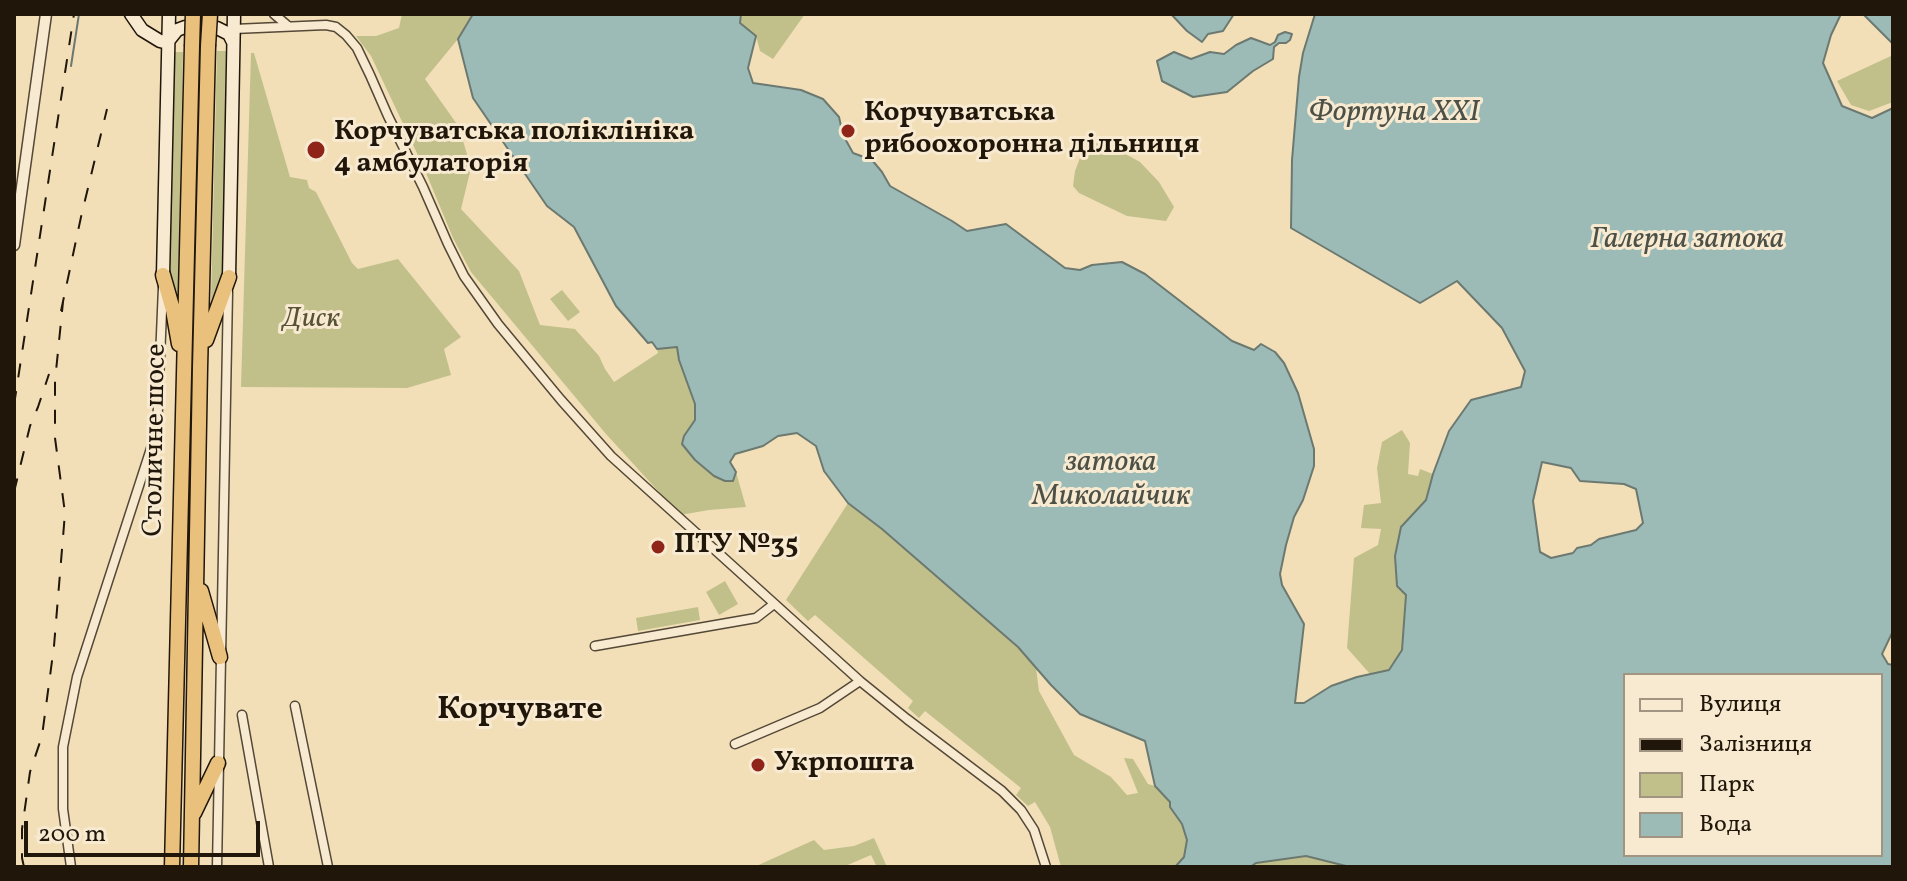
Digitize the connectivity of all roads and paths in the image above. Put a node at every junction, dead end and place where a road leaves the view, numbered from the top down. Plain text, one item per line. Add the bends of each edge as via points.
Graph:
1 (46, 14) edge
2 (131, 14) edge
3 (169, 14) edge
4 (193, 14) edge
5 (210, 14) edge
6 (234, 14) edge
7 (274, 14) edge
8 (289, 26) junction
9 (233, 35) junction
10 (168, 43) junction
11 (14, 245) edge
12 (163, 275) junction
13 (229, 277) junction
14 (200, 368) junction
15 (184, 374) junction
16 (197, 579) junction
17 (774, 604) junction
18 (595, 646) dead end
19 (220, 657) junction
20 (860, 681) junction
21 (295, 706) dead end
22 (242, 715) dead end
23 (735, 744) dead end
24 (218, 763) junction
25 (192, 817) junction
26 (71, 867) edge
27 (172, 867) edge
28 (191, 867) edge
29 (217, 867) edge
30 (269, 867) edge
31 (328, 867) edge
32 (1046, 867) edge

1 - 11 street
2 - 10 main road via 142,30
3 - 10 main road
4 - 15 highway, Столичне шосе, bridge
5 - 14 highway, Столичне шосе, bridge
6 - 9 main road
7 - 8 street
8 - 9 street
8 - 17 street via 326,20 357,48 464,276 498,324 611,456
9 - 10 main road via 217,28 185,27
9 - 13 main road
10 - 12 main road
12 - 15 highway
12 - 26 street via 157,430 77,677 63,747 63,809
13 - 14 highway
13 - 19 street
14 - 16 highway, Столичне шосе
15 - 27 highway, Столичне шосе
16 - 19 highway
16 - 25 highway, Столичне шосе
17 - 18 street via 756,618
17 - 20 street
19 - 24 street
20 - 23 street via 820,708
20 - 32 street via 1021,810
21 - 31 street
22 - 30 street
24 - 25 highway
24 - 29 street
25 - 28 highway, Столичне шосе

